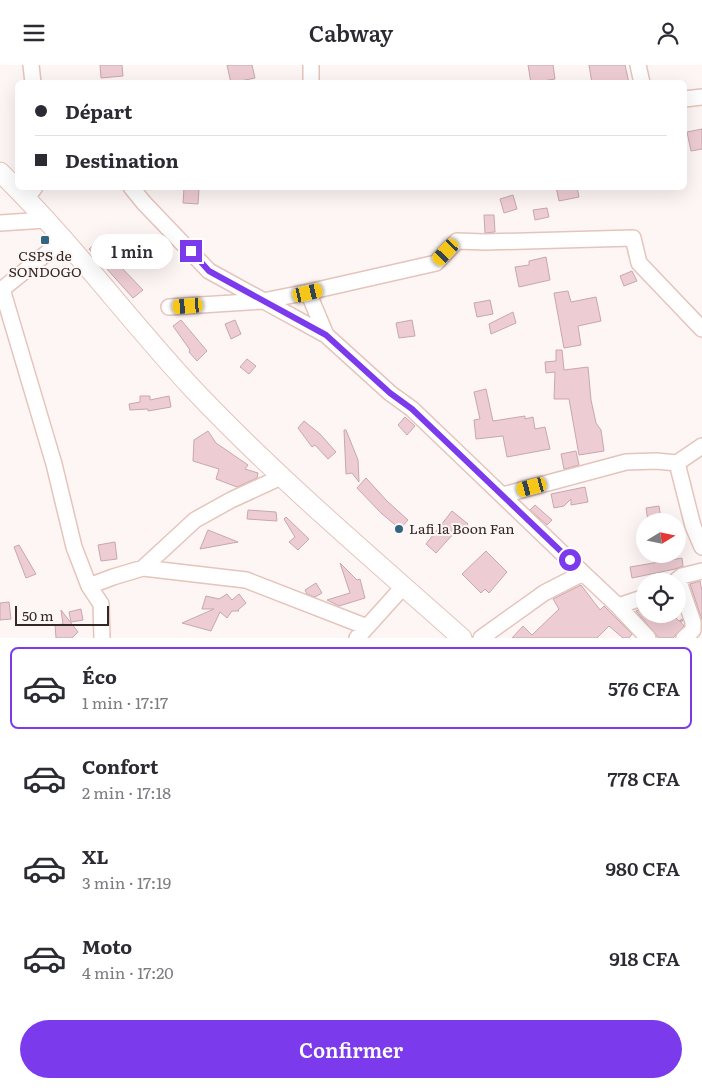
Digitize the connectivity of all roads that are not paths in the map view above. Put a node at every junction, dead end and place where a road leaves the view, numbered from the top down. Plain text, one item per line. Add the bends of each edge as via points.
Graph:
1 (31, 65) edge
2 (311, 65) edge
3 (638, 65) edge
4 (33, 80) edge
5 (311, 80) edge
6 (641, 80) edge
7 (702, 97) edge
8 (687, 99) edge
9 (0, 172) edge
10 (15, 182) edge
11 (133, 190) edge
12 (31, 193) edge
13 (46, 220) junction
14 (0, 223) edge
15 (63, 239) junction
16 (1, 290) edge
17 (308, 293) junction
18 (264, 301) junction
19 (168, 307) dead end
20 (702, 329) edge
21 (326, 335) junction
22 (702, 446) edge
23 (677, 463) junction
24 (281, 477) junction
25 (503, 495) junction
26 (702, 547) edge
27 (143, 568) junction
28 (702, 571) edge
29 (583, 573) junction
30 (686, 575) edge
31 (89, 586) junction
32 (403, 587) junction
33 (636, 600) edge
34 (686, 604) edge
35 (618, 606) junction
36 (362, 632) edge
37 (102, 638) edge
38 (462, 638) edge
39 (480, 638) edge
40 (648, 638) edge
41 (684, 638) edge

1 - 4 street
2 - 5 street
3 - 6 street
7 - 8 street
9 - 10 street
11 - 18 street via 209,271
12 - 13 street
13 - 14 street
13 - 15 street
15 - 16 street
15 - 24 street via 194,389
16 - 31 street via 54,465 74,547
17 - 18 street
17 - 20 street via 436,263 457,241 633,238 639,263
17 - 21 street
18 - 19 street
18 - 21 street
21 - 25 street via 412,409
22 - 23 street
23 - 25 street via 626,462
23 - 26 street via 693,526
24 - 27 street via 194,520
24 - 32 street
25 - 29 street
27 - 31 street
27 - 36 street via 246,580
28 - 30 street
29 - 35 street
29 - 39 street via 544,593
31 - 37 street via 101,604
32 - 36 street
32 - 38 street
33 - 35 street
34 - 41 street via 693,630
35 - 40 street

